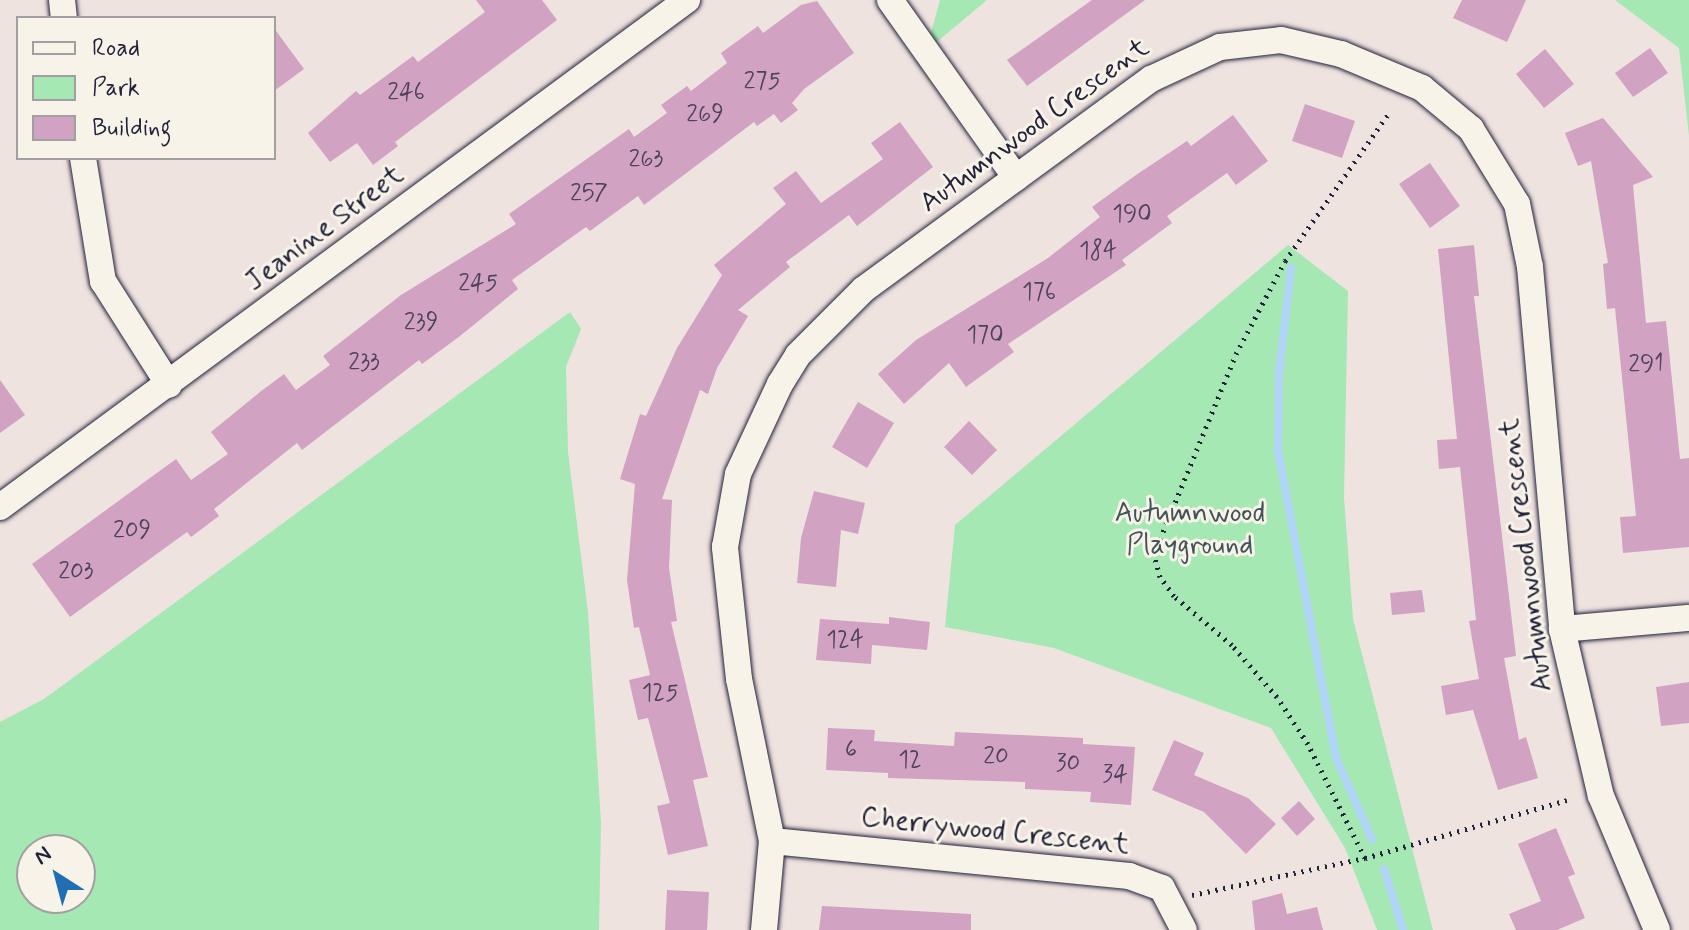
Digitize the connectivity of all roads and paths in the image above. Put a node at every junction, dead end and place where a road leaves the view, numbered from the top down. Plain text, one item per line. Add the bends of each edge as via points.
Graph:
1 (687, 0) edge
2 (890, 0) edge
3 (1389, 113) dead end
4 (83, 160) edge
5 (1016, 178) junction
6 (169, 385) junction
7 (0, 507) edge
8 (1689, 618) edge
9 (1562, 629) junction
10 (1567, 800) dead end
11 (772, 841) junction
12 (1365, 858) junction
13 (1172, 900) junction
14 (764, 930) edge
15 (1184, 930) edge
16 (1657, 930) edge

1 - 6 street, Jeanine Street
2 - 5 street
3 - 12 path via 1285,261 1236,354 1154,554 1160,577 1174,596 1232,645 1277,697 1308,744
4 - 6 street via 103,281
5 - 9 street, Autumnwood Crescent via 1151,79 1180,62 1247,42 1312,45 1422,88 1447,105 1492,156 1517,204 1524,232
5 - 11 street, Autumnwood Crescent via 829,321 780,384 738,474 725,547 727,582 739,679
6 - 7 street, Jeanine Street
8 - 9 street
9 - 16 street, Autumnwood Crescent via 1601,796
10 - 12 path
11 - 13 street, Cherrywood Crescent via 1129,876 1162,888
11 - 14 street, Autumnwood Crescent
12 - 13 path
13 - 15 street

